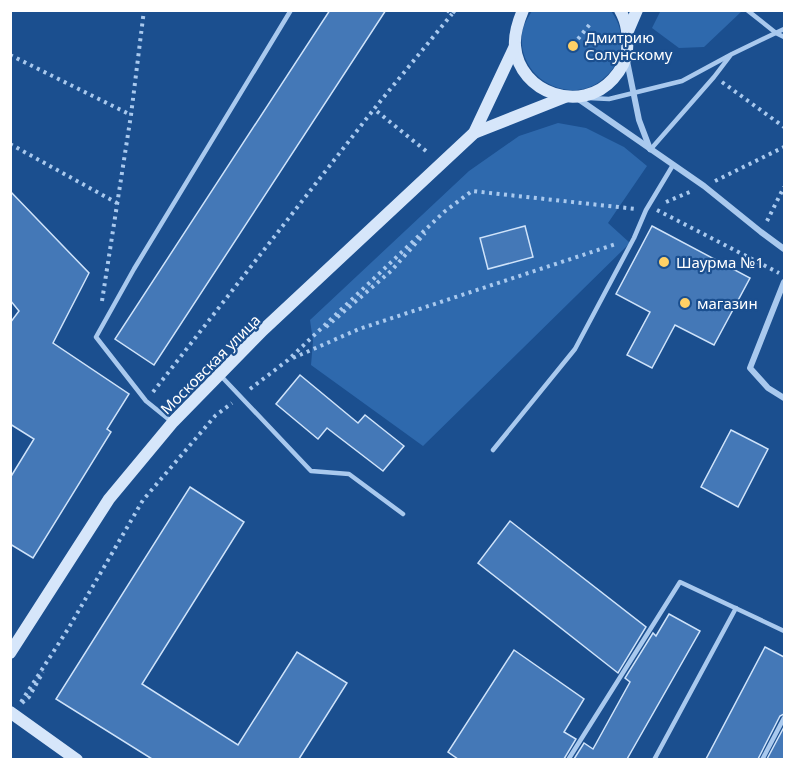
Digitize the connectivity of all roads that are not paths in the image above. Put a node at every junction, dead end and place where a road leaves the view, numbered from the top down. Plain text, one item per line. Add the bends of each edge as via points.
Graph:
1 (291, 10) edge
2 (511, 10) edge
3 (524, 10) edge
4 (620, 10) edge
5 (637, 10) edge
6 (747, 10) edge
7 (516, 27) junction
8 (784, 29) edge
9 (628, 31) junction
10 (776, 33) junction
11 (784, 37) edge
12 (515, 46) junction
13 (732, 54) junction
14 (627, 57) junction
15 (633, 94) junction
16 (571, 97) junction
17 (474, 133) junction
18 (650, 150) junction
19 (673, 165) junction
20 (784, 249) edge
21 (784, 282) edge
22 (219, 374) junction
23 (784, 398) edge
24 (172, 422) junction
25 (493, 450) dead end
26 (403, 514) dead end
27 (736, 608) junction
28 (784, 631) edge
29 (10, 653) edge
30 (12, 713) edge
31 (784, 718) edge
32 (77, 759) edge
33 (568, 759) edge
34 (654, 759) edge
35 (762, 759) edge

1 - 24 lane via 96,337 146,401
2 - 7 main road
3 - 7 main road, Московская улица
4 - 9 main road
5 - 9 main road
6 - 10 lane
7 - 12 main road, Московская улица
8 - 10 lane
9 - 14 main road
10 - 11 lane
10 - 13 lane
12 - 16 main road, Московская улица via 526,76 540,88
12 - 17 main road, Московская улица
13 - 15 lane via 682,81
13 - 18 lane
14 - 15 street
14 - 16 main road, Московская улица via 608,85 596,93
15 - 16 lane via 609,99
15 - 18 street
16 - 17 main road, Московская улица
16 - 18 street
17 - 22 main road, Московская улица
18 - 19 street
19 - 20 street
19 - 25 lane via 575,350
21 - 23 street via 750,368 768,388
22 - 24 main road, Московская улица
22 - 26 lane via 311,471 349,474
24 - 29 main road, Московская улица via 109,499
27 - 28 lane
27 - 33 lane via 680,582
27 - 34 lane
30 - 32 main road
31 - 35 lane

